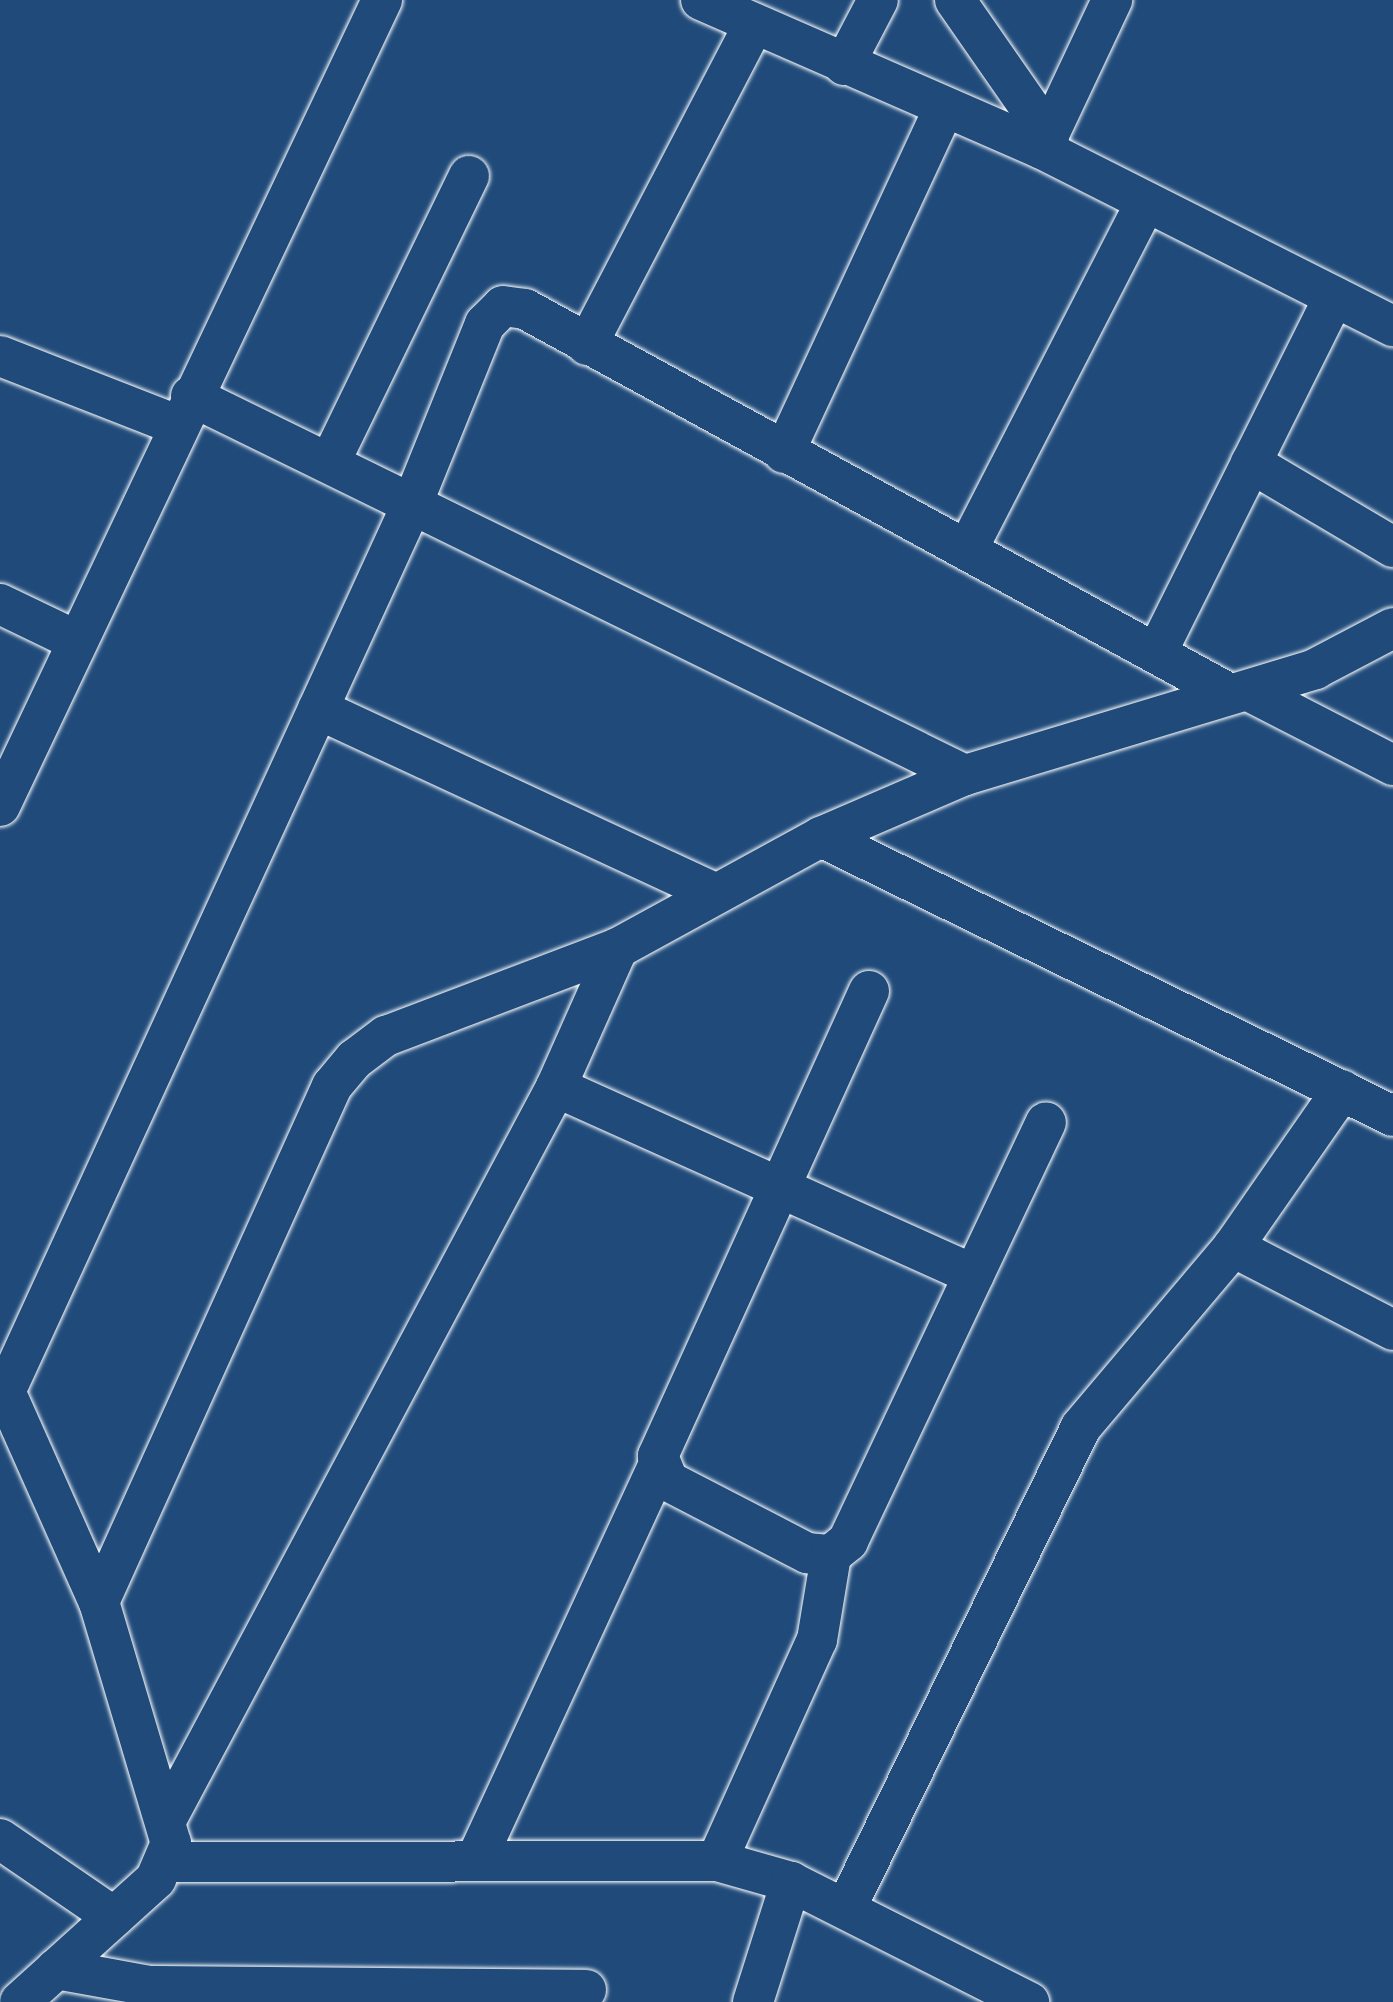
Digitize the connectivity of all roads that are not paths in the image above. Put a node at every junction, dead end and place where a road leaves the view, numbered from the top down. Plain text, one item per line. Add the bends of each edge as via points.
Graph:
1 (382, 0) edge
2 (701, 0) edge
3 (878, 0) edge
4 (955, 0) edge
5 (1112, 0) edge
6 (753, 26) junction
7 (844, 65) junction
8 (944, 108) junction
9 (1046, 142) junction
10 (469, 176) dead end
11 (1144, 206) junction
12 (1334, 298) junction
13 (1393, 326) edge
14 (587, 345) junction
15 (0, 356) edge
16 (184, 410) junction
17 (784, 453) junction
18 (330, 462) junction
19 (1251, 463) junction
20 (413, 502) junction
21 (1393, 547) edge
22 (967, 550) junction
23 (0, 604) edge
24 (1393, 628) edge
25 (77, 641) junction
26 (1157, 652) junction
27 (1239, 692) junction
28 (318, 709) junction
29 (1393, 764) edge
30 (965, 775) junction
31 (0, 806) edge
32 (821, 837) junction
33 (715, 893) junction
34 (618, 948) junction
35 (870, 991) dead end
36 (556, 1086) junction
37 (1342, 1090) junction
38 (1393, 1116) edge
39 (1046, 1122) dead end
40 (778, 1191) junction
41 (1233, 1247) junction
42 (974, 1276) junction
43 (1393, 1330) edge
44 (3, 1386) edge
45 (658, 1467) junction
46 (831, 1556) junction
47 (99, 1602) junction
48 (166, 1820) junction
49 (2, 1843) edge
50 (476, 1860) junction
51 (170, 1862) junction
52 (716, 1862) junction
53 (791, 1882) junction
54 (846, 1908) junction
55 (114, 1917) junction
56 (56, 1969) junction
57 (586, 1990) dead end
58 (20, 2002) edge
59 (753, 2002) edge
60 (1029, 2002) edge

1 - 16 street
2 - 6 street
3 - 7 street
4 - 9 street
5 - 9 street
6 - 7 street
6 - 14 street
7 - 8 street
8 - 9 street
8 - 17 street
9 - 11 street
10 - 18 street
11 - 12 street
11 - 22 street
12 - 13 street
12 - 19 street
14 - 17 street
14 - 20 street via 503,306 485,324
15 - 16 street
16 - 18 street
16 - 25 street
17 - 22 street
18 - 20 street
19 - 21 street
19 - 26 street
20 - 28 street
20 - 30 street
22 - 26 street
23 - 25 street
24 - 27 street
25 - 31 street
26 - 27 street
27 - 29 street
27 - 30 street
28 - 33 street
28 - 44 street
30 - 32 street
32 - 33 street
32 - 37 street
33 - 34 street
34 - 36 street
34 - 47 street via 386,1036 332,1086
35 - 40 street
36 - 40 street
36 - 48 street
37 - 38 street
37 - 41 street
39 - 42 street
40 - 42 street
40 - 45 street
41 - 43 street
41 - 54 street via 1062,1457
42 - 46 street via 848,1541
44 - 47 street
45 - 46 street via 806,1553
45 - 50 street
46 - 52 street via 817,1640
47 - 48 street
48 - 51 street
49 - 55 street
50 - 51 street
50 - 52 street
51 - 55 street
52 - 53 street
53 - 54 street
53 - 59 street
54 - 60 street
55 - 56 street
56 - 57 street via 150,1986
56 - 58 street

